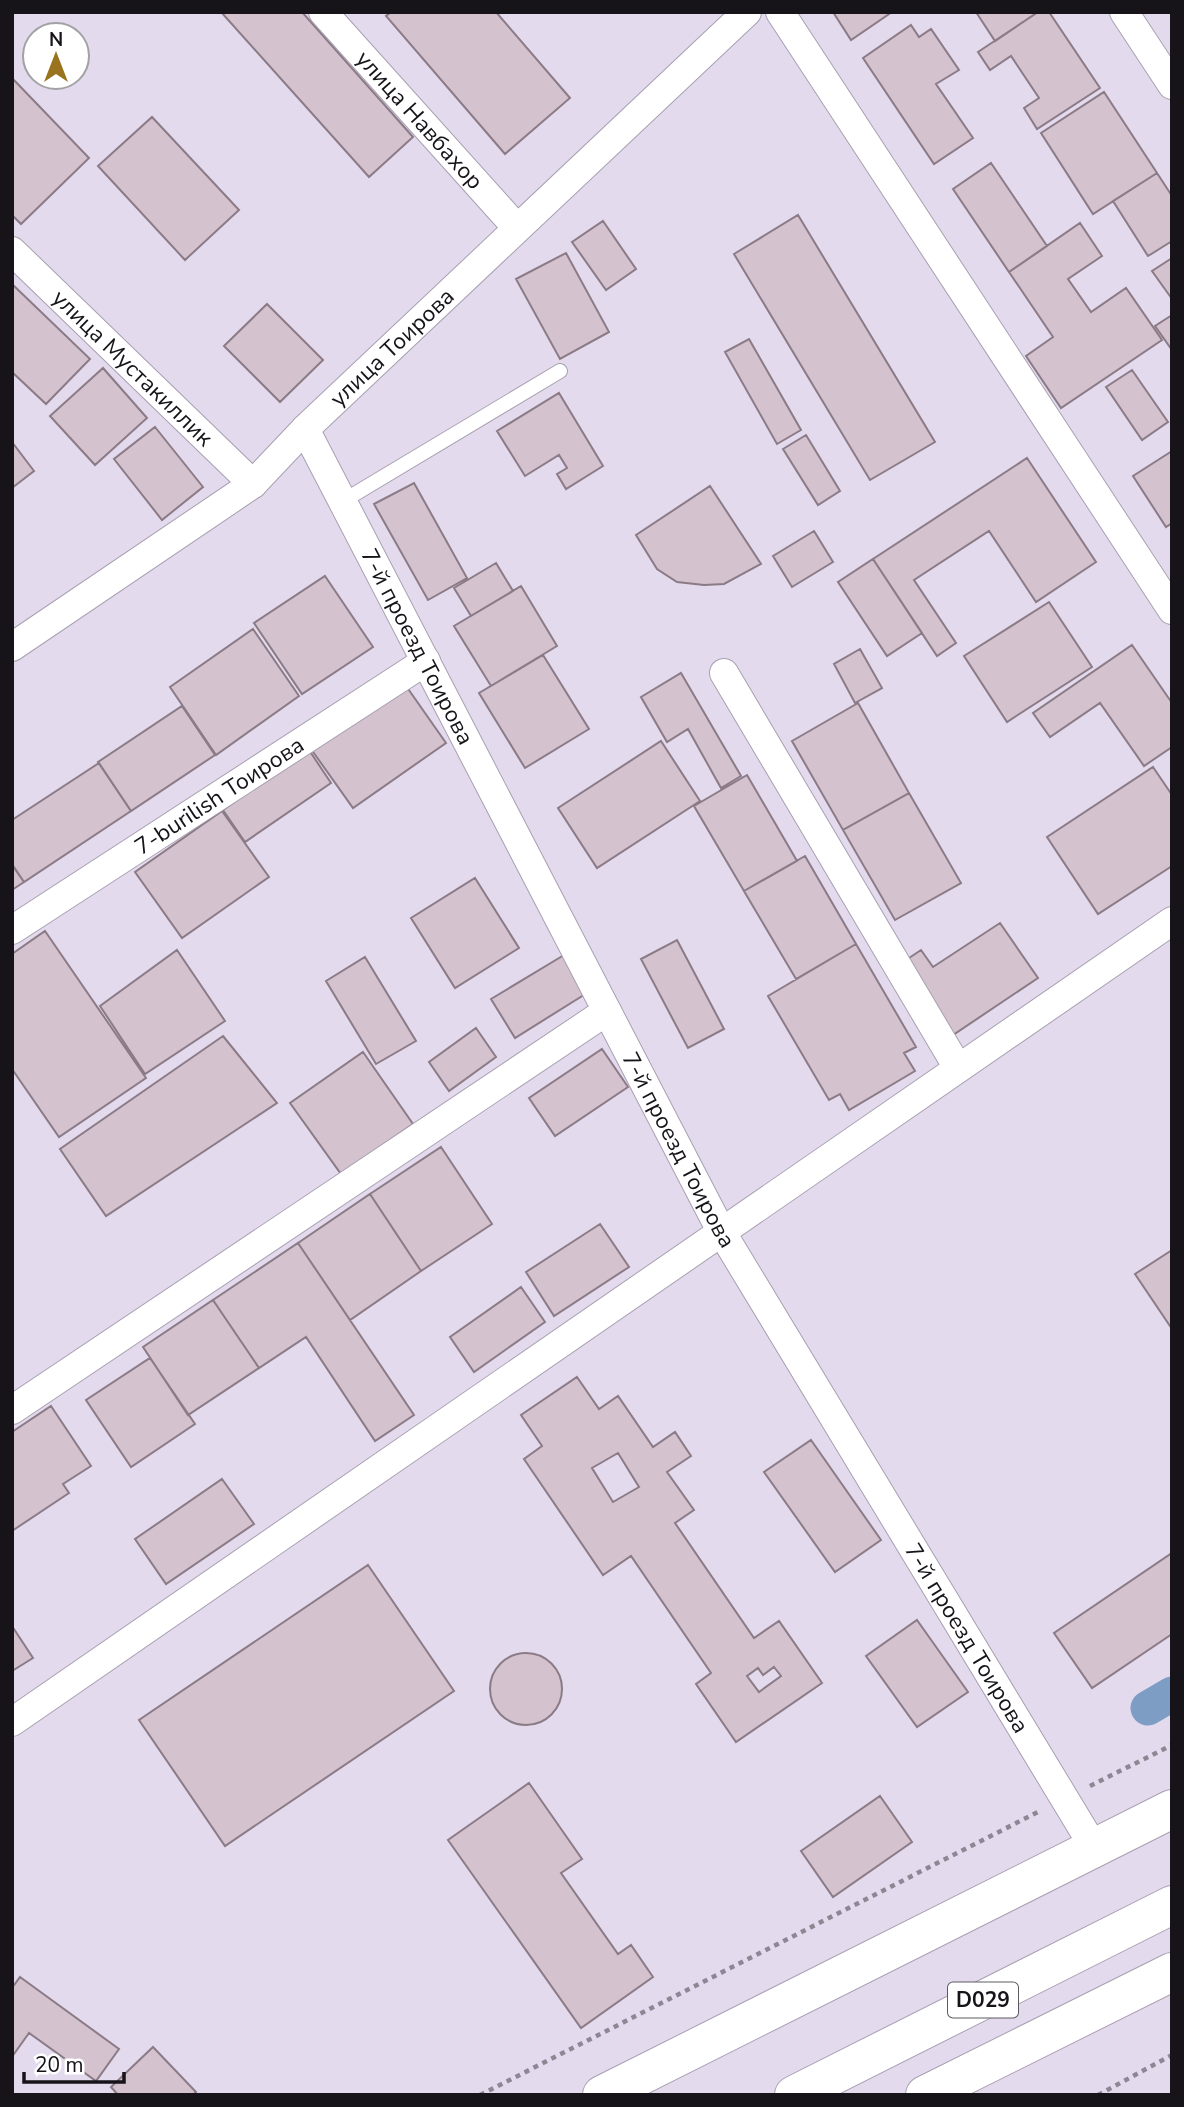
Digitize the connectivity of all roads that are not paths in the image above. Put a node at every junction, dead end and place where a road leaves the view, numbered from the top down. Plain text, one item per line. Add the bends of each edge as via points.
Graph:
1 (323, 12) edge
2 (747, 12) edge
3 (780, 12) edge
4 (1124, 12) edge
5 (1172, 85) edge
6 (517, 228) junction
7 (12, 251) edge
8 (559, 371) dead end
9 (305, 429) junction
10 (253, 484) junction
11 (343, 501) junction
12 (1172, 610) edge
13 (12, 647) edge
14 (426, 661) junction
15 (723, 673) dead end
16 (1172, 921) edge
17 (12, 930) edge
18 (607, 1011) junction
19 (958, 1068) junction
20 (721, 1231) junction
21 (12, 1410) edge
22 (12, 1722) edge
23 (1172, 1809) edge
24 (1095, 1849) junction
25 (1172, 1905) edge
26 (1172, 1972) edge
27 (602, 2095) edge
28 (794, 2095) edge
29 (925, 2095) edge

1 - 6 street, улица Навбахор
2 - 6 street, улица Тоирова
3 - 12 street
4 - 5 street
6 - 9 street, улица Тоирова
7 - 10 street, улица Мустакиллик
8 - 11 lane
9 - 10 street, улица Тоирова
9 - 11 street, 7-й проезд Тоирова
10 - 13 street, улица Тоирова
11 - 14 street, 7-й проезд Тоирова
14 - 17 street, 7-burilish Тоирова
14 - 18 street, 7-й проезд Тоирова
15 - 19 street
16 - 19 street
18 - 20 street, 7-й проезд Тоирова
18 - 21 street
19 - 20 street
20 - 22 street
20 - 24 street, 7-й проезд Тоирова
23 - 24 main road
24 - 27 main road
25 - 28 main road, D029
26 - 29 main road, D029

